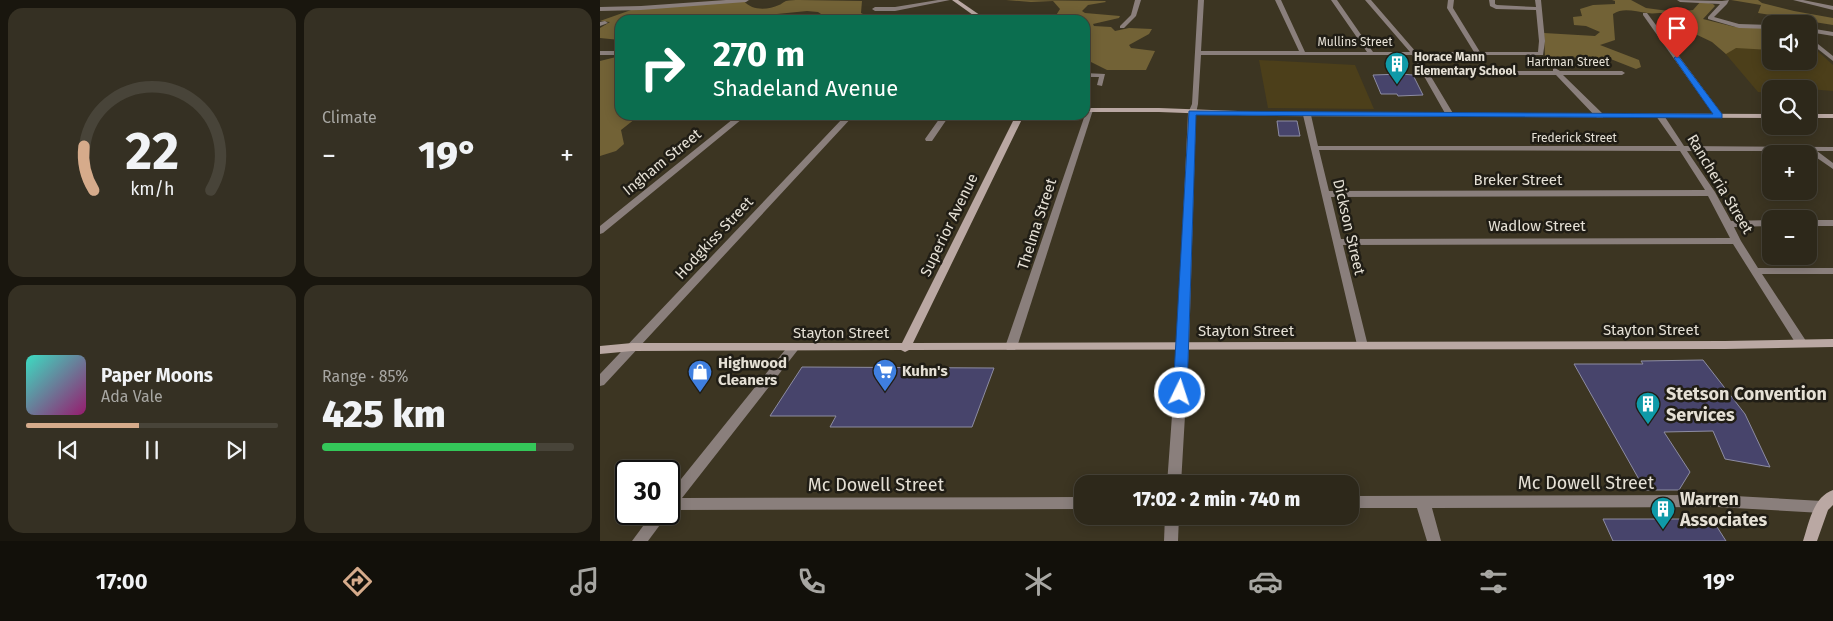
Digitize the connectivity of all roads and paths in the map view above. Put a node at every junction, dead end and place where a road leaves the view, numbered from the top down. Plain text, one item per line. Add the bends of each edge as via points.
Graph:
1 (665, 0) edge
2 (746, 0) edge
3 (946, 0) edge
4 (955, 0) edge
5 (1138, 0) edge
6 (1201, 0) edge
7 (1278, 0) edge
8 (1334, 0) edge
9 (1368, 0) edge
10 (1451, 0) edge
11 (1492, 0) edge
12 (1538, 0) edge
13 (1680, 0) edge
14 (1796, 0) edge
15 (1726, 1) edge
16 (658, 7) junction
17 (1833, 8) edge
18 (600, 9) edge
19 (875, 9) dead end
20 (1538, 10) junction
21 (1645, 14) dead end
22 (977, 15) edge
23 (1122, 27) dead end
24 (1762, 27) edge
25 (1817, 31) edge
26 (1833, 34) edge
27 (1817, 45) edge
28 (600, 53) edge
29 (615, 53) edge
30 (1198, 53) junction
31 (1303, 53) junction
32 (1371, 53) junction
33 (1414, 53) junction
34 (1478, 54) junction
35 (1833, 59) edge
36 (1556, 71) junction
37 (1425, 73) junction
38 (1622, 73) dead end
39 (1090, 75) edge
40 (1100, 84) dead end
41 (1090, 110) edge
42 (1192, 113) junction
43 (1307, 115) junction
44 (1450, 115) junction
45 (1600, 116) junction
46 (1660, 116) junction
47 (1719, 116) junction
48 (1762, 116) edge
49 (1817, 116) edge
50 (1833, 116) edge
51 (735, 120) edge
52 (846, 120) edge
53 (942, 120) edge
54 (1018, 120) edge
55 (1084, 120) edge
56 (929, 139) dead end
57 (1315, 148) junction
58 (1762, 149) edge
59 (1817, 149) edge
60 (1682, 150) junction
61 (1833, 150) edge
62 (1817, 155) edge
63 (1833, 167) edge
64 (1710, 193) junction
65 (1326, 194) junction
66 (1762, 223) edge
67 (1817, 223) edge
68 (1833, 223) edge
69 (1729, 224) junction
70 (600, 231) edge
71 (1736, 241) junction
72 (1337, 242) junction
73 (1756, 271) junction
74 (1833, 271) edge
75 (1833, 343) edge
76 (1802, 344) junction
77 (1362, 346) junction
78 (632, 347) junction
79 (1011, 347) junction
80 (1183, 347) junction
81 (793, 348) junction
82 (905, 348) junction
83 (600, 350) edge
84 (600, 382) edge
85 (1175, 475) edge
86 (680, 490) edge
87 (1833, 496) edge
88 (1359, 502) edge
89 (1423, 502) junction
90 (1074, 503) edge
91 (680, 504) edge
92 (1822, 507) junction
93 (652, 525) edge
94 (1172, 525) edge
95 (639, 541) edge
96 (1171, 541) edge
97 (1434, 541) edge
98 (1810, 541) edge

1 - 16 street
2 - 16 street
3 - 19 street via 895,9
4 - 22 street
5 - 23 street via 1133,16
6 - 30 street
7 - 31 street
8 - 32 street
9 - 33 street
10 - 34 street via 1450,8
11 - 20 street via 1494,6
12 - 20 street
13 - 15 street
14 - 17 street
15 - 24 street via 1710,18 1739,26
16 - 18 street
20 - 34 street, Mullins Street via 1541,54
21 - 47 street
25 - 26 street
27 - 35 street
28 - 29 street
30 - 31 street, Mullins Street
30 - 42 street
31 - 32 street, Mullins Street
32 - 33 street, Mullins Street
33 - 34 street, Mullins Street
33 - 37 street
36 - 37 street, Hartman Street
36 - 38 street, Hartman Street
36 - 45 street
37 - 44 street
39 - 40 street via 1103,74
41 - 42 street
42 - 43 street
42 - 80 street
43 - 44 street
43 - 57 street, Dickson Street
44 - 45 street
45 - 46 street
46 - 47 street
46 - 60 street, Rancheria Street
47 - 48 street
49 - 50 street
51 - 70 street, Ingham Street
52 - 78 street, Hodgkiss Street
53 - 56 street
54 - 82 street, Superior Avenue
55 - 79 street, Thelma Street
57 - 60 street, Frederick Street
57 - 65 street, Dickson Street
58 - 60 street, Frederick Street
59 - 61 street, Frederick Street
60 - 64 street, Rancheria Street
62 - 63 street
64 - 65 street, Breker Street
64 - 69 street, Rancheria Street
65 - 72 street, Dickson Street
66 - 69 street
67 - 68 street
69 - 71 street, Rancheria Street
71 - 72 street, Wadlow Street
71 - 73 street, Rancheria Street
72 - 77 street, Dickson Street
73 - 74 street
73 - 76 street, Rancheria Street
75 - 76 street, Stayton Street
76 - 77 street, Stayton Street
77 - 80 street, Stayton Street
78 - 81 street, Stayton Street
78 - 83 street, Stayton Street
78 - 84 street, Hodgkiss Street
79 - 80 street, Stayton Street
79 - 82 street, Stayton Street
80 - 85 street
81 - 82 street, Stayton Street
81 - 86 street
87 - 92 street
88 - 89 street, Mc Dowell Street
89 - 92 street, Mc Dowell Street via 1717,502
89 - 97 street
90 - 91 street, Mc Dowell Street
92 - 98 street
93 - 95 street
94 - 96 street

